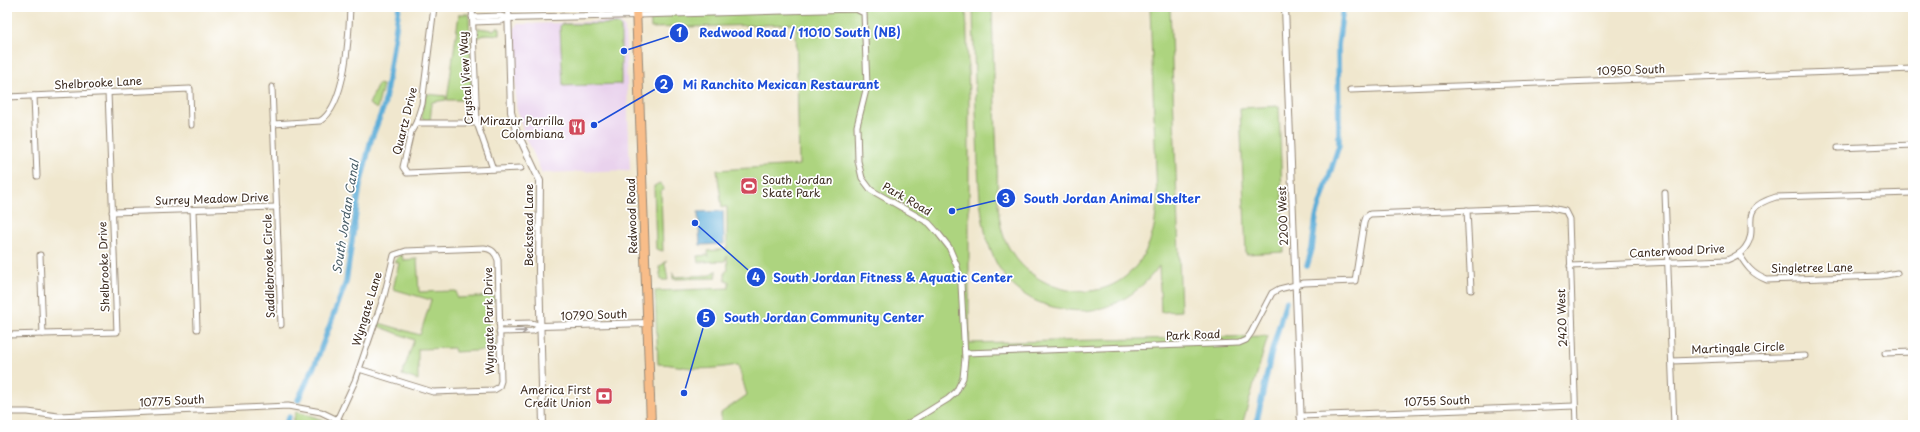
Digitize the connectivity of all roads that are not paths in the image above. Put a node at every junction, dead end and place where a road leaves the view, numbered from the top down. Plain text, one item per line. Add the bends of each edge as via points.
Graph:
1 (350, 7) edge
2 (434, 7) edge
3 (472, 7) edge
4 (508, 7) edge
5 (1285, 7) edge
6 (636, 11) edge
7 (508, 18) junction
8 (473, 20) junction
9 (1913, 69) edge
10 (272, 87) dead end
11 (1350, 90) dead end
12 (108, 92) junction
13 (34, 96) junction
14 (7, 97) edge
15 (416, 123) junction
16 (477, 123) junction
17 (273, 124) junction
18 (191, 125) dead end
19 (1913, 145) edge
20 (1838, 148) dead end
21 (521, 168) dead end
22 (493, 169) junction
23 (37, 176) dead end
24 (1665, 193) dead end
25 (1913, 193) edge
26 (276, 207) junction
27 (193, 210) junction
28 (1467, 210) junction
29 (112, 212) junction
30 (495, 253) joint
31 (1739, 254) junction
32 (40, 255) dead end
33 (1668, 263) junction
34 (1570, 266) junction
35 (1897, 273) dead end
36 (1295, 286) junction
37 (1471, 290) dead end
38 (647, 323) junction
39 (499, 324) junction
40 (281, 325) dead end
41 (542, 326) junction
42 (197, 329) dead end
43 (499, 332) junction
44 (43, 334) junction
45 (7, 335) edge
46 (1913, 352) edge
47 (965, 353) junction
48 (1885, 353) dead end
49 (1806, 356) dead end
50 (1672, 361) junction
51 (359, 369) junction
52 (1575, 406) junction
53 (7, 412) edge
54 (1300, 416) junction
55 (337, 420) junction
56 (348, 425) edge
57 (543, 425) edge
58 (651, 425) edge
59 (906, 425) edge
60 (1301, 425) edge
61 (1576, 425) edge
62 (1674, 425) edge

1 - 17 street via 341,84 332,107 320,121
2 - 15 street, Quartz Drive via 422,104
3 - 8 street, Crystal View Way
4 - 7 street, Beckstead Lane
5 - 36 street, 2200 West
6 - 7 street
6 - 38 main road, Redwood Road
6 - 47 street, Park Road via 856,9 864,13 868,77 857,126 860,172 871,190 929,224 949,247 961,284
7 - 8 street via 500,16
7 - 41 street, Beckstead Lane via 511,112 516,130 540,181 539,255
8 - 16 street, Crystal View Way
9 - 11 street, 10950 South
10 - 17 street, Surrey Meadow Drive
12 - 13 street, Shelbrooke Lane
12 - 18 street, Shelbrooke Lane via 190,89
12 - 29 street, Shelbrooke Drive
13 - 14 street, Shelbrooke Lane
13 - 23 street
15 - 16 street
15 - 22 street, Quartz Drive via 411,132 404,167 407,173
16 - 22 street, Crystal View Way
17 - 26 street, Surrey Meadow Drive
19 - 20 street
21 - 22 street, Quartz Drive
24 - 33 street
25 - 31 street, Canterwood Drive via 1776,197 1762,201 1754,208 1750,234 1746,246
26 - 27 street, Surrey Meadow Drive
26 - 40 street, Saddlebrooke Circle
27 - 29 street, Surrey Meadow Drive
27 - 42 street
28 - 34 street, 2420 West via 1547,207 1565,211 1569,219
28 - 36 street via 1370,214 1364,223 1355,281 1304,283
28 - 37 street
29 - 44 street, Shelbrooke Drive via 117,332
30 - 39 street, Wyngate Park Drive via 498,260
30 - 51 street, Wyngate Lane via 484,248 406,251 394,255 384,296
31 - 33 street, Canterwood Drive via 1727,260
31 - 35 street, Singletree Lane via 1746,267 1767,280 1880,276
32 - 44 street
33 - 34 street, Canterwood Drive
33 - 50 street
34 - 52 street, 2420 West
36 - 47 street, Park Road via 1272,292 1251,333 1246,340 1239,343
36 - 54 street, 2200 West
38 - 41 street, 10790 South
38 - 58 main road, Redwood Road
39 - 41 street, 10790 South via 531,323
39 - 43 street, Wyngate Park Drive
43 -> 41 street, 10790 South via 534,331
41 - 57 street, Beckstead Lane
43 - 51 street, Wyngate Park Drive via 501,381 499,387 494,390 433,392
44 - 45 street, Shelbrooke Drive
46 - 48 street
47 - 59 street, Park Road via 964,371 956,392
49 - 50 street, Martingale Circle
50 - 62 street
51 - 55 street, Wyngate Lane
52 - 54 street, 10755 South
52 - 61 street, 2420 West
53 - 55 street, 10775 South via 58,416 288,406 313,410
54 - 60 street, 2200 West
55 - 56 street, 10775 South

